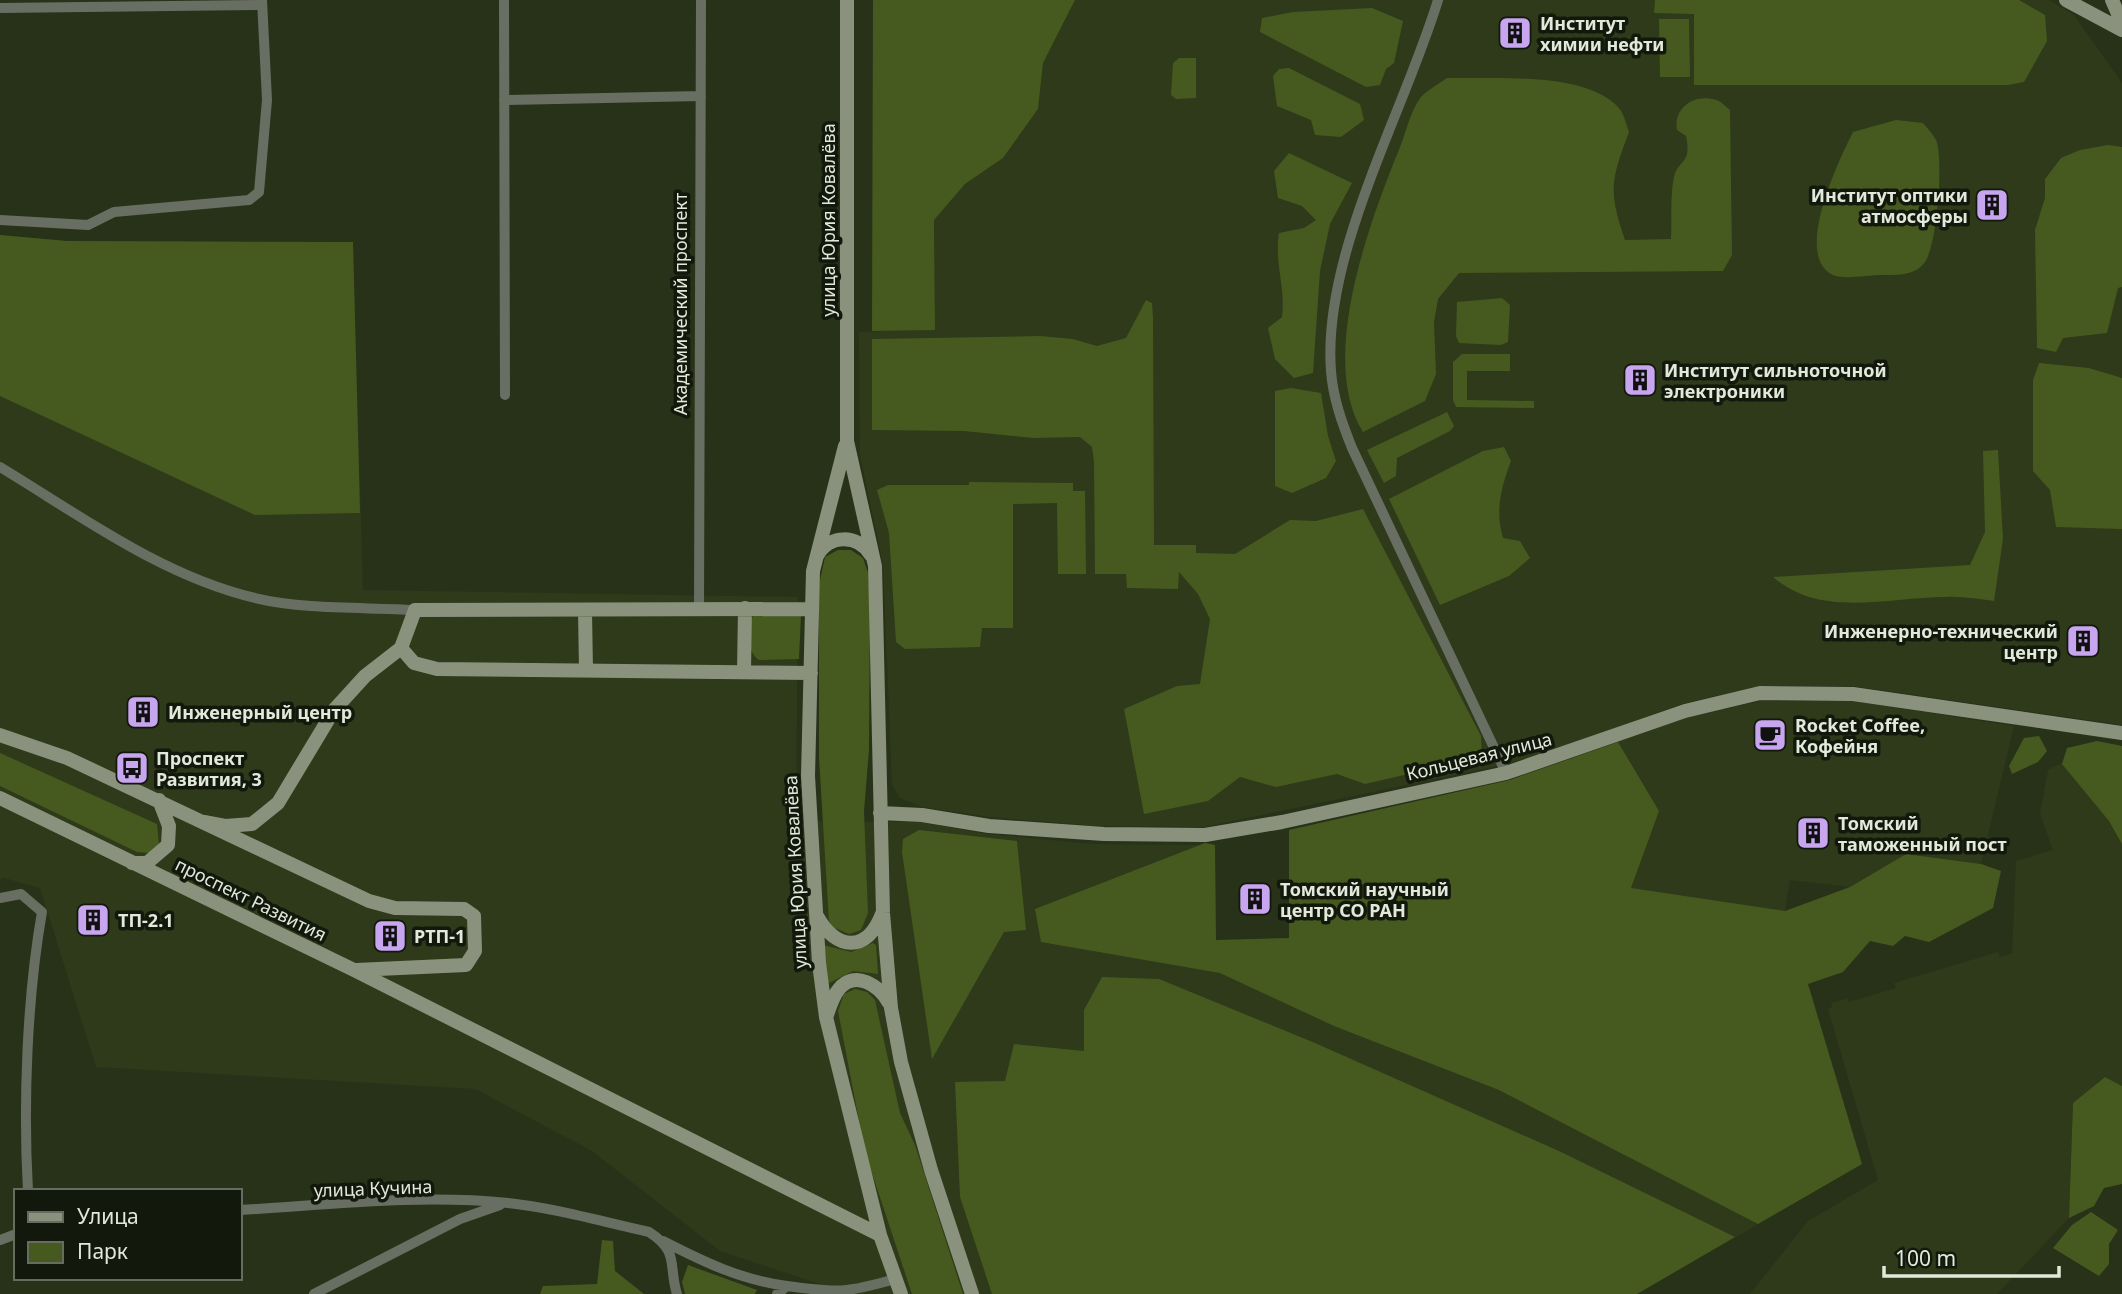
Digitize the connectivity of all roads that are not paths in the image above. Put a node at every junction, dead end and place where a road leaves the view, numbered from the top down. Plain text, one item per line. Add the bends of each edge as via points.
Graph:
1 (504, 0) edge
2 (701, 0) edge
3 (847, 0) edge
4 (1438, 0) edge
5 (2066, 0) edge
6 (2112, 0) edge
7 (262, 2) edge
8 (0, 8) edge
9 (2122, 23) edge
10 (2122, 30) edge
11 (701, 96) junction
12 (504, 100) junction
13 (0, 220) edge
14 (505, 395) dead end
15 (846, 441) junction
16 (0, 467) edge
17 (815, 559) junction
18 (875, 566) junction
19 (745, 608) junction
20 (812, 608) junction
21 (699, 609) junction
22 (415, 610) junction
23 (585, 611) junction
24 (401, 648) junction
25 (586, 670) junction
26 (744, 672) junction
27 (811, 673) junction
28 (2122, 733) edge
29 (0, 735) edge
30 (1506, 773) junction
31 (0, 798) edge
32 (159, 800) junction
33 (880, 813) junction
34 (204, 822) junction
35 (131, 863) junction
36 (0, 898) edge
37 (883, 913) junction
38 (817, 915) junction
39 (354, 970) junction
40 (891, 1008) junction
41 (826, 1017) junction
42 (28, 1189) edge
43 (461, 1201) junction
44 (508, 1203) junction
45 (242, 1210) edge
46 (460, 1219) junction
47 (880, 1235) junction
48 (662, 1241) junction
49 (895, 1279) junction
50 (787, 1286) junction
51 (314, 1294) edge
52 (677, 1294) edge
53 (777, 1294) edge
54 (901, 1294) edge
55 (972, 1294) edge

1 - 12 street
2 - 11 street, Академический проспект
3 - 15 street, улица Юрия Ковалёва
4 - 30 street via 1340,274 1331,371 1339,416 1352,448
5 - 10 street
6 - 9 street
7 - 8 street
7 - 13 street via 267,100 259,192 249,200 114,212 88,225
11 - 12 street
11 - 21 street, Академический проспект
12 - 14 street
15 - 17 street, улица Юрия Ковалёва
15 - 18 street, улица Юрия Ковалёва
16 - 22 street via 145,555 207,583 285,603
17 - 18 street via 835,540 853,540 868,550
17 - 20 street, улица Юрия Ковалёва
18 - 33 street, улица Юрия Ковалёва
19 - 20 street
19 - 21 street
19 - 26 street
20 - 27 street, улица Юрия Ковалёва
21 - 23 street
22 - 23 street
22 - 24 street
23 - 25 street
24 - 25 street via 414,663 437,669
24 - 34 street via 365,676 334,710 288,789 267,814 240,827
25 - 26 street
26 - 27 street
27 - 38 street, улица Юрия Ковалёва via 808,776
28 - 30 street, Кольцевая улица via 1853,694 1760,693 1685,711
29 - 32 street via 68,758
30 - 33 street, Кольцевая улица via 1205,835 1114,835
31 - 35 street, проспект Развития
32 - 34 street
32 - 35 street, проспект Развития via 169,826 168,845 147,863
33 - 37 street, улица Юрия Ковалёва
34 - 39 street via 369,901 395,908 464,909 474,916 475,951 466,965
35 - 39 street, проспект Развития
36 - 42 street via 20,894 41,912 25,1135
37 - 38 street via 874,933 850,943 833,937
37 - 40 street, улица Юрия Ковалёва
38 - 41 street, улица Юрия Ковалёва
39 - 47 street, проспект Развития
40 - 41 street via 877,987 856,980 838,989
40 - 55 street, улица Юрия Ковалёва via 931,1170
41 - 47 street, улица Юрия Ковалёва
43 - 44 street, улица Кучина
43 - 45 street, улица Кучина
43 - 46 street via 467,1209
44 - 46 street
44 - 48 street, улица Кучина via 649,1232
46 - 51 street
47 - 49 street, улица Юрия Ковалёва
48 - 50 street, улица Кучина via 715,1268
48 - 52 street via 673,1256
49 - 50 street, улица Кучина via 854,1292
49 - 54 street, улица Юрия Ковалёва
50 - 53 street

